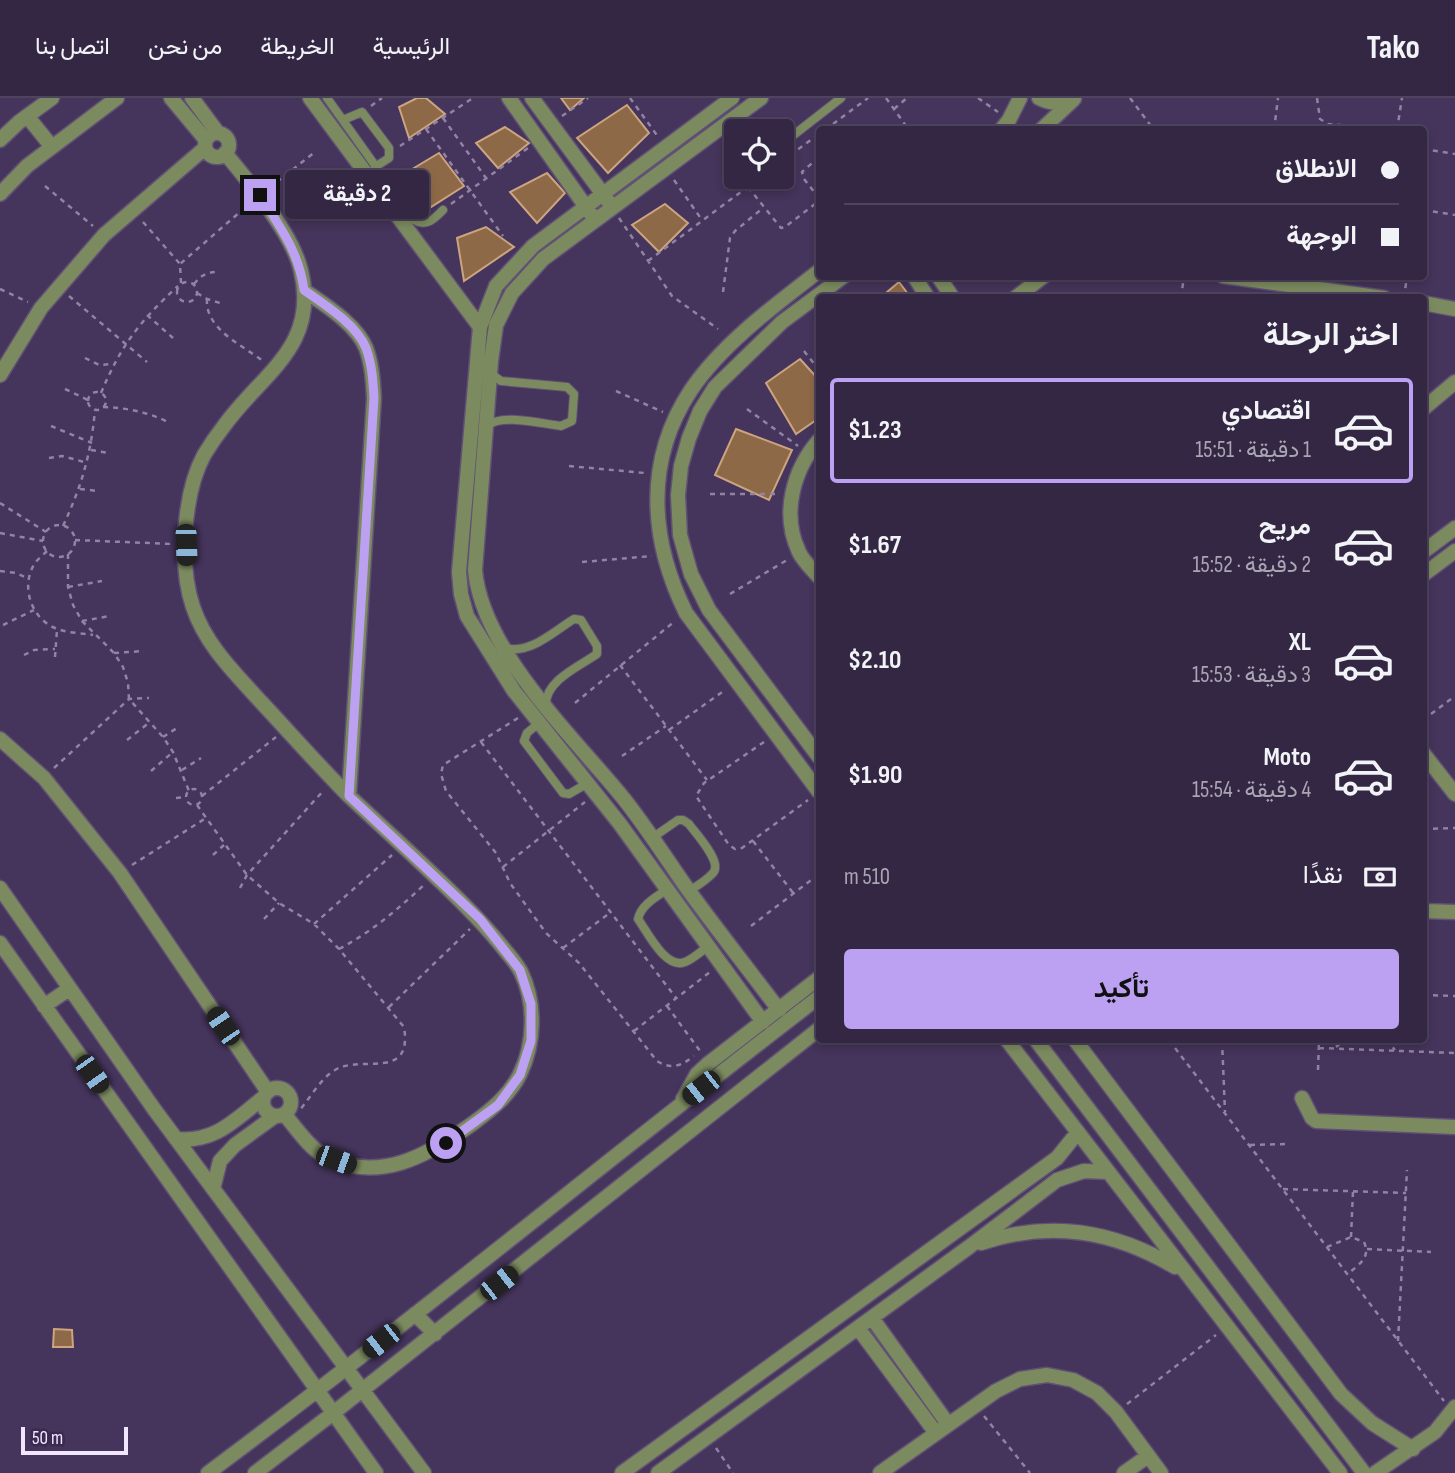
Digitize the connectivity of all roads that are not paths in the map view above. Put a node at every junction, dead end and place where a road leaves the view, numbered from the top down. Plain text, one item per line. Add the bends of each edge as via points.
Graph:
1 (52, 98) edge
2 (117, 98) edge
3 (171, 98) edge
4 (192, 98) edge
5 (310, 98) edge
6 (327, 98) edge
7 (509, 98) edge
8 (533, 98) edge
9 (732, 98) edge
10 (761, 98) edge
11 (842, 98) edge
12 (1020, 98) edge
13 (1039, 98) edge
14 (1074, 99) edge
15 (27, 116) junction
16 (343, 120) junction
17 (1005, 125) edge
18 (723, 126) joint
19 (1045, 126) edge
20 (794, 135) edge
21 (0, 140) edge
22 (210, 140) junction
23 (52, 147) junction
24 (375, 167) junction
25 (0, 194) edge
26 (602, 194) junction
27 (586, 206) junction
28 (613, 208) junction
29 (443, 210) road end
30 (596, 220) junction
31 (816, 273) edge
32 (839, 280) edge
33 (1039, 280) edge
34 (1252, 280) edge
35 (304, 290) junction
36 (820, 294) edge
37 (1020, 294) edge
38 (1355, 294) edge
39 (816, 297) edge
40 (1455, 301) edge
41 (1430, 304) edge
42 (1455, 309) edge
43 (480, 327) junction
44 (490, 373) junction
45 (0, 375) edge
46 (1455, 382) edge
47 (1427, 406) edge
48 (487, 426) junction
49 (816, 443) edge
50 (1455, 528) edge
51 (1427, 548) edge
52 (1455, 551) edge
53 (1427, 572) edge
54 (816, 573) edge
55 (505, 648) junction
56 (549, 709) junction
57 (534, 717) junction
58 (0, 739) edge
59 (816, 753) edge
60 (1427, 759) edge
61 (592, 789) junction
62 (1455, 794) edge
63 (349, 796) junction
64 (814, 796) edge
65 (652, 838) junction
66 (0, 888) edge
67 (667, 889) junction
68 (689, 891) junction
69 (1427, 911) edge
70 (1455, 912) edge
71 (0, 943) edge
72 (709, 946) junction
73 (816, 980) edge
74 (69, 989) junction
75 (816, 999) edge
76 (44, 1006) junction
77 (779, 1010) junction
78 (764, 1022) junction
79 (816, 1031) edge
80 (1009, 1043) edge
81 (1038, 1043) edge
82 (1077, 1043) edge
83 (266, 1095) junction
84 (1302, 1098) dead end
85 (681, 1103) junction
86 (283, 1117) junction
87 (1455, 1126) edge
88 (1078, 1132) junction
89 (176, 1139) junction
90 (1108, 1172) junction
91 (213, 1189) junction
92 (969, 1247) junction
93 (1183, 1271) junction
94 (415, 1314) junction
95 (872, 1318) junction
96 (858, 1328) junction
97 (435, 1334) junction
98 (346, 1368) junction
99 (1300, 1388) junction
100 (363, 1390) junction
101 (317, 1391) junction
102 (1283, 1400) junction
103 (1454, 1409) edge
104 (332, 1414) junction
105 (948, 1424) junction
106 (936, 1433) junction
107 (1413, 1449) junction
108 (1148, 1456) junction
109 (208, 1473) edge
110 (255, 1473) edge
111 (376, 1473) edge
112 (424, 1473) edge
113 (622, 1473) edge
114 (658, 1473) edge
115 (880, 1473) edge
116 (1124, 1473) edge
117 (1161, 1473) edge
118 (1340, 1473) edge
119 (1364, 1473) edge
120 (1375, 1473) edge

1 - 15 street
2 - 23 street
3 - 22 street
4 - 22 street
5 - 43 street
6 - 16 lane
7 - 27 street
8 - 26 street
9 - 26 street
10 - 18 street
11 - 20 lane
12 - 17 street
13 - 14 street via 1050,103
14 - 19 street
15 - 21 street
15 - 23 street
16 - 24 lane
16 - 24 lane via 362,112 389,148 389,158
18 - 28 street
22 - 35 street via 209,154 225,153 260,195 295,251
22 - 45 street via 104,235 41,308
23 - 25 street
24 - 29 lane via 414,220 430,222
26 - 27 street
26 - 28 street
27 - 30 street
27 - 43 street via 533,246 496,286
28 - 30 street
30 - 44 street via 543,259 512,293 496,325
31 - 64 street via 719,357 691,390 665,445 657,515 662,555 686,613 775,734
32 - 36 street
33 - 37 street
34 - 38 street
35 - 63 street via 365,345 373,378
35 - 63 street via 301,328 274,370 226,423 203,457 189,500 187,582 192,606 218,654
39 - 59 street via 782,322 715,387 689,438 678,495 680,535 691,574 709,610
40 - 41 street
41 - 42 street
43 - 57 street via 459,572 461,594 478,636
44 - 48 street
44 - 48 lane via 501,381 568,387 574,394 572,421 567,425 497,420
46 - 47 street
48 - 55 street via 476,579 483,608
49 - 54 street via 797,472 791,524 799,553
50 - 51 street
52 - 53 street
55 - 56 street
55 - 56 lane via 521,650 574,618 581,620 597,654 552,686 545,698
56 - 57 street
56 - 65 street
57 - 61 street
57 - 61 lane via 524,741 563,793
58 - 83 street via 44,778 120,873
60 - 62 street
61 - 67 street
63 - 86 street via 480,919 520,970 531,1004 531,1041 520,1075 498,1105 416,1159 384,1167 352,1165 321,1154
65 - 68 street
65 - 68 lane via 683,820 714,859 713,873
66 - 74 street
67 - 72 street
67 - 72 lane via 645,906 638,919 668,961 686,962
68 - 77 street
69 - 70 street
71 - 76 street
72 - 78 street
73 - 77 street
74 - 76 street
74 - 89 street
75 - 85 street
76 - 101 street
77 - 78 street
78 - 85 street via 697,1074
79 - 97 street
80 - 88 street
81 - 99 street
82 - 107 street via 1340,1394 1372,1423
83 - 86 street via 264,1107
83 - 86 street via 280,1089 290,1097
83 - 89 street via 203,1139
84 - 87 street via 1316,1121
85 - 94 street
86 - 91 street via 235,1145 220,1161
88 - 90 street
88 - 113 street via 1057,1158
89 - 91 street
90 - 92 street via 1084,1171 1057,1180
90 - 93 street
91 - 98 street
92 - 93 street via 1005,1235 1079,1231 1151,1252
92 - 95 street
93 - 102 street
94 - 97 street
94 - 98 street
95 - 96 street
95 - 105 street
96 - 106 street
96 - 114 street
97 - 100 street
98 - 100 street
98 - 101 street
99 - 102 street
99 - 119 street
100 - 104 street
100 - 112 street
101 - 104 street
101 - 109 street
102 - 118 street
103 - 107 street
104 - 110 street
104 - 111 street
105 - 106 street
105 - 108 street via 1020,1379 1046,1375 1073,1380 1097,1393
106 - 115 street
107 - 120 street
108 - 116 street
108 - 117 street

